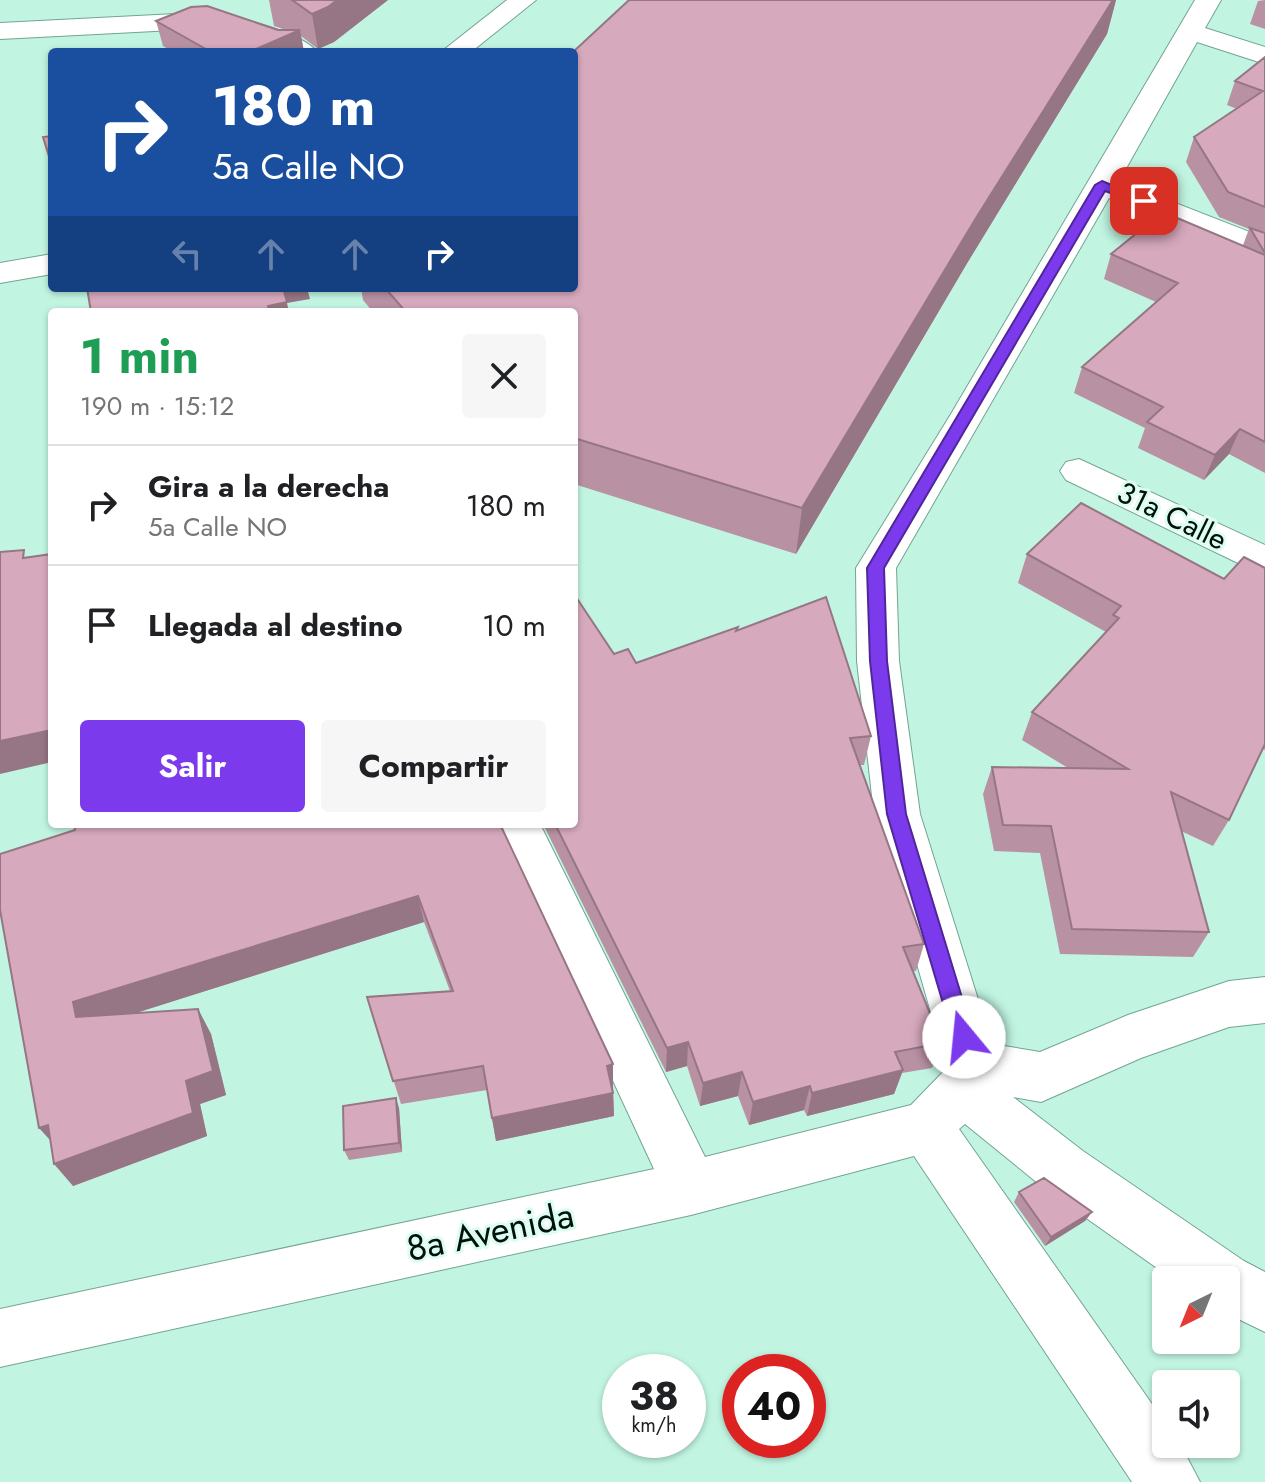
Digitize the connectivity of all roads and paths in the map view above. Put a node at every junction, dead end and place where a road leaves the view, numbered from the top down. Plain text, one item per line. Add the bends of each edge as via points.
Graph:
1 (26, 0) edge
2 (523, 0) edge
3 (1198, 16) edge
4 (6, 31) edge
5 (293, 48) edge
6 (459, 48) edge
7 (1265, 56) edge
8 (1102, 185) junction
9 (1265, 249) edge
10 (48, 265) edge
11 (0, 273) edge
12 (1079, 471) dead end
13 (1265, 562) edge
14 (519, 828) edge
15 (1265, 1000) edge
16 (954, 1094) junction
17 (691, 1188) junction
18 (1202, 1266) edge
19 (1240, 1290) edge
20 (1265, 1303) edge
21 (0, 1338) edge
22 (1169, 1482) edge

1 - 4 street
2 - 6 street
3 - 7 street
3 - 8 street
4 - 5 street via 215,20
8 - 9 street
8 - 16 street via 876,568 878,661 897,814
10 - 11 street
12 - 13 street, 31a Calle
14 - 17 street
15 - 16 street via 1229,1004 1041,1077
16 - 17 street, 8a Avenida
16 - 18 street
16 - 22 street
17 - 21 street, 8a Avenida
19 - 20 street

